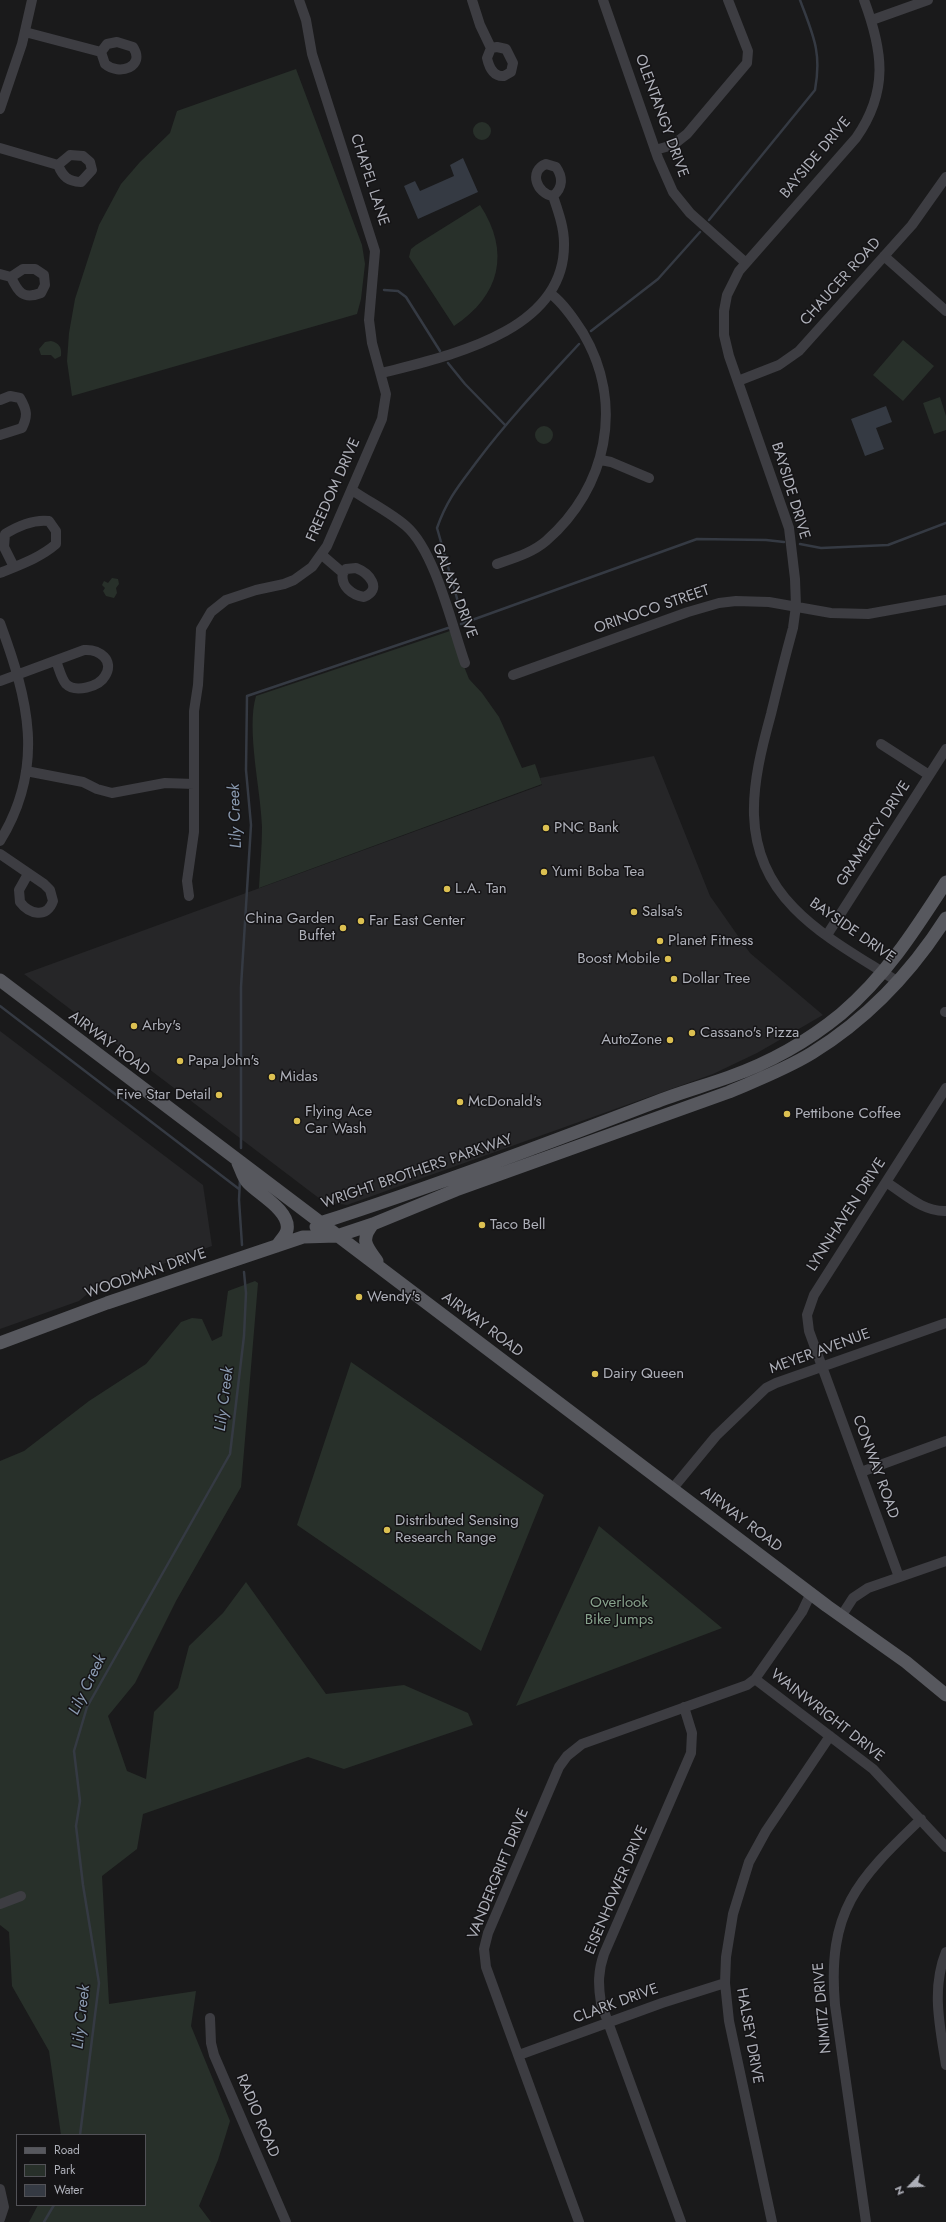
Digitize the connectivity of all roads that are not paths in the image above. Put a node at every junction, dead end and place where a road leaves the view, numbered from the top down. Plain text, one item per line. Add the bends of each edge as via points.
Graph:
1 (32, 0) edge
2 (299, 0) edge
3 (472, 0) edge
4 (603, 0) edge
5 (728, 0) edge
6 (864, 0) edge
7 (928, 0) edge
8 (872, 20) junction
9 (25, 32) junction
10 (491, 48) dead end
11 (101, 52) dead end
12 (5, 86) edge
13 (0, 109) edge
14 (0, 148) edge
15 (655, 150) junction
16 (58, 165) dead end
17 (946, 178) edge
18 (553, 196) dead end
19 (884, 256) junction
20 (746, 263) junction
21 (0, 274) edge
22 (11, 277) dead end
23 (551, 294) junction
24 (946, 311) edge
25 (382, 373) junction
26 (738, 381) junction
27 (0, 400) edge
28 (0, 435) edge
29 (601, 460) junction
30 (649, 478) dead end
31 (352, 490) junction
32 (322, 555) junction
33 (497, 564) dead end
34 (14, 567) junction
35 (0, 573) edge
36 (343, 573) dead end
37 (946, 600) edge
38 (796, 606) junction
39 (0, 623) edge
40 (56, 661) junction
41 (465, 663) dead end
42 (514, 675) dead end
43 (18, 676) junction
44 (0, 682) edge
45 (880, 744) dead end
46 (946, 749) edge
47 (26, 771) junction
48 (929, 775) junction
49 (194, 784) junction
50 (0, 841) edge
51 (0, 854) edge
52 (28, 874) dead end
53 (946, 882) edge
54 (189, 896) dead end
55 (946, 918) edge
56 (827, 935) junction
57 (883, 972) junction
58 (0, 980) edge
59 (898, 982) junction
60 (946, 1088) edge
61 (236, 1160) junction
62 (886, 1182) junction
63 (429, 1186) junction
64 (946, 1211) edge
65 (320, 1224) junction
66 (373, 1224) junction
67 (334, 1233) junction
68 (303, 1237) junction
69 (277, 1246) junction
70 (385, 1272) junction
71 (946, 1322) edge
72 (0, 1343) edge
73 (822, 1366) junction
74 (946, 1441) edge
75 (861, 1472) junction
76 (674, 1488) junction
77 (946, 1561) edge
78 (899, 1577) junction
79 (811, 1593) junction
80 (842, 1616) junction
81 (755, 1679) junction
82 (946, 1694) edge
83 (684, 1707) junction
84 (830, 1736) junction
85 (922, 1819) junction
86 (946, 1846) edge
87 (21, 1896) dead end
88 (0, 1904) edge
89 (946, 1952) edge
90 (725, 1983) junction
91 (210, 2018) dead end
92 (609, 2023) junction
93 (519, 2055) junction
94 (946, 2065) edge
95 (0, 2189) edge
96 (2, 2216) edge
97 (286, 2222) edge
98 (579, 2222) edge
99 (681, 2222) edge
100 (772, 2222) edge
101 (866, 2222) edge

1 - 9 street
2 - 25 street, CHAPEL LANE via 306,20 312,54 375,251 369,320 372,343
3 - 10 street
4 - 15 street, OLENTANGY DRIVE
5 - 15 street via 748,50 747,63 687,134 673,145
6 - 8 street, BAYSIDE DRIVE
7 - 8 street
8 - 20 street, BAYSIDE DRIVE via 879,47 880,69 878,90 870,114 856,138
9 - 11 street
9 - 12 street
12 - 13 street
14 - 16 street
15 - 20 street, OLENTANGY DRIVE via 667,180 681,203
17 - 19 street, CHAUCER ROAD via 912,225
18 - 23 street via 562,222 564,244 562,262
19 - 24 street
19 - 26 street, CHAUCER ROAD via 799,351 779,365
20 - 26 street, BAYSIDE DRIVE via 732,283 724,311 724,335
21 - 22 street
23 - 25 street via 530,314 485,342 443,358
23 - 29 street via 559,300 576,323 600,370 606,406
25 - 31 street, FREEDOM DRIVE via 386,394 382,419
26 - 38 street, BAYSIDE DRIVE via 789,528 793,550
27 - 28 street via 10,396 20,398 26,408 27,418 22,428
29 - 30 street
29 - 33 street via 584,498 559,528 533,550
31 - 32 street, FREEDOM DRIVE
31 - 41 street, GALAXY DRIVE via 406,526 417,538 433,570
32 - 36 street
32 - 49 street, FREEDOM DRIVE via 312,567 294,580 235,596 218,606 204,621 201,629 194,711
34 - 34 street via 47,552 56,544 56,531 49,521 39,520 5,534 4,547
34 - 35 street
37 - 38 street, ORINOCO STREET via 868,614 831,613
38 - 42 street, ORINOCO STREET via 752,601 702,607
38 - 56 street, BAYSIDE DRIVE via 793,628 760,754 754,784 753,816 760,851 774,883 793,907
39 - 43 street
40 - 40 street via 84,650 94,650 107,660 108,670 105,678 99,682 80,689 73,688 64,680
40 - 43 street
43 - 44 street
43 - 47 street via 28,721
45 - 48 street
46 - 48 street, GRAMERCY DRIVE
47 - 49 street via 83,782 112,793 165,783
47 - 50 street via 18,803
48 - 56 street, GRAMERCY DRIVE
49 - 54 street via 194,832 187,881
51 - 52 street
53 - 57 main road, WRIGHT BROTHERS PARKWAY via 908,940
55 - 59 main road, WRIGHT BROTHERS PARKWAY
56 - 57 street, BAYSIDE DRIVE
57 - 59 street, BAYSIDE DRIVE
57 - 63 main road, WRIGHT BROTHERS PARKWAY via 866,992 840,1015 807,1039 769,1060
58 - 61 main road, AIRWAY ROAD
59 - 66 main road, WRIGHT BROTHERS PARKWAY via 844,1031 811,1054 761,1078 431,1199
60 - 62 street, LYNNHAVEN DRIVE
61 - 65 main road, AIRWAY ROAD
61 - 69 main road via 247,1182 271,1201 287,1224 287,1230
62 - 64 street via 920,1205 936,1211
62 - 73 street, LYNNHAVEN DRIVE via 808,1308 807,1323
63 - 65 main road, WRIGHT BROTHERS PARKWAY
63 - 67 main road via 382,1214
65 - 67 main road, AIRWAY ROAD
65 - 68 main road, WRIGHT BROTHERS PARKWAY
66 - 67 main road, WRIGHT BROTHERS PARKWAY
66 - 70 main road via 366,1232 365,1241 367,1248
67 - 68 main road, WRIGHT BROTHERS PARKWAY
67 - 70 main road, AIRWAY ROAD
68 - 69 main road, WOODMAN DRIVE
69 - 72 main road, WOODMAN DRIVE
70 - 76 main road, AIRWAY ROAD
71 - 73 street, MEYER AVENUE
73 - 75 street, CONWAY ROAD
73 - 76 street, MEYER AVENUE via 776,1383 758,1394 716,1436
74 - 75 street
75 - 78 street, CONWAY ROAD
76 - 79 main road, AIRWAY ROAD
77 - 78 street
78 - 80 street via 860,1592 846,1605
79 - 80 main road, AIRWAY ROAD
79 - 81 street via 802,1612
80 - 82 main road, AIRWAY ROAD
81 - 83 street, VANDERGRIFT DRIVE via 739,1689
81 - 84 street, WAINWRIGHT DRIVE
83 - 92 street, EISENHOWER DRIVE via 692,1733 691,1754 600,1965 601,2003
83 - 93 street, VANDERGRIFT DRIVE via 582,1744 567,1756 559,1767 484,1945 486,1966
84 - 85 street, WAINWRIGHT DRIVE via 873,1769
84 - 90 street, HALSEY DRIVE via 766,1831 749,1862 733,1914 726,1957
85 - 86 street, WAINWRIGHT DRIVE
85 - 101 street, NIMITZ DRIVE via 876,1864 860,1884 846,1909 835,1947 835,2005
87 - 88 street
89 - 94 street via 940,1970 938,2002
90 - 92 street, CLARK DRIVE
90 - 100 street, HALSEY DRIVE via 729,2021
91 - 97 street, RADIO ROAD via 214,2055
92 - 93 street, CLARK DRIVE
92 - 99 street, EISENHOWER DRIVE
93 - 98 street, VANDERGRIFT DRIVE
95 - 96 street via 4,2202

